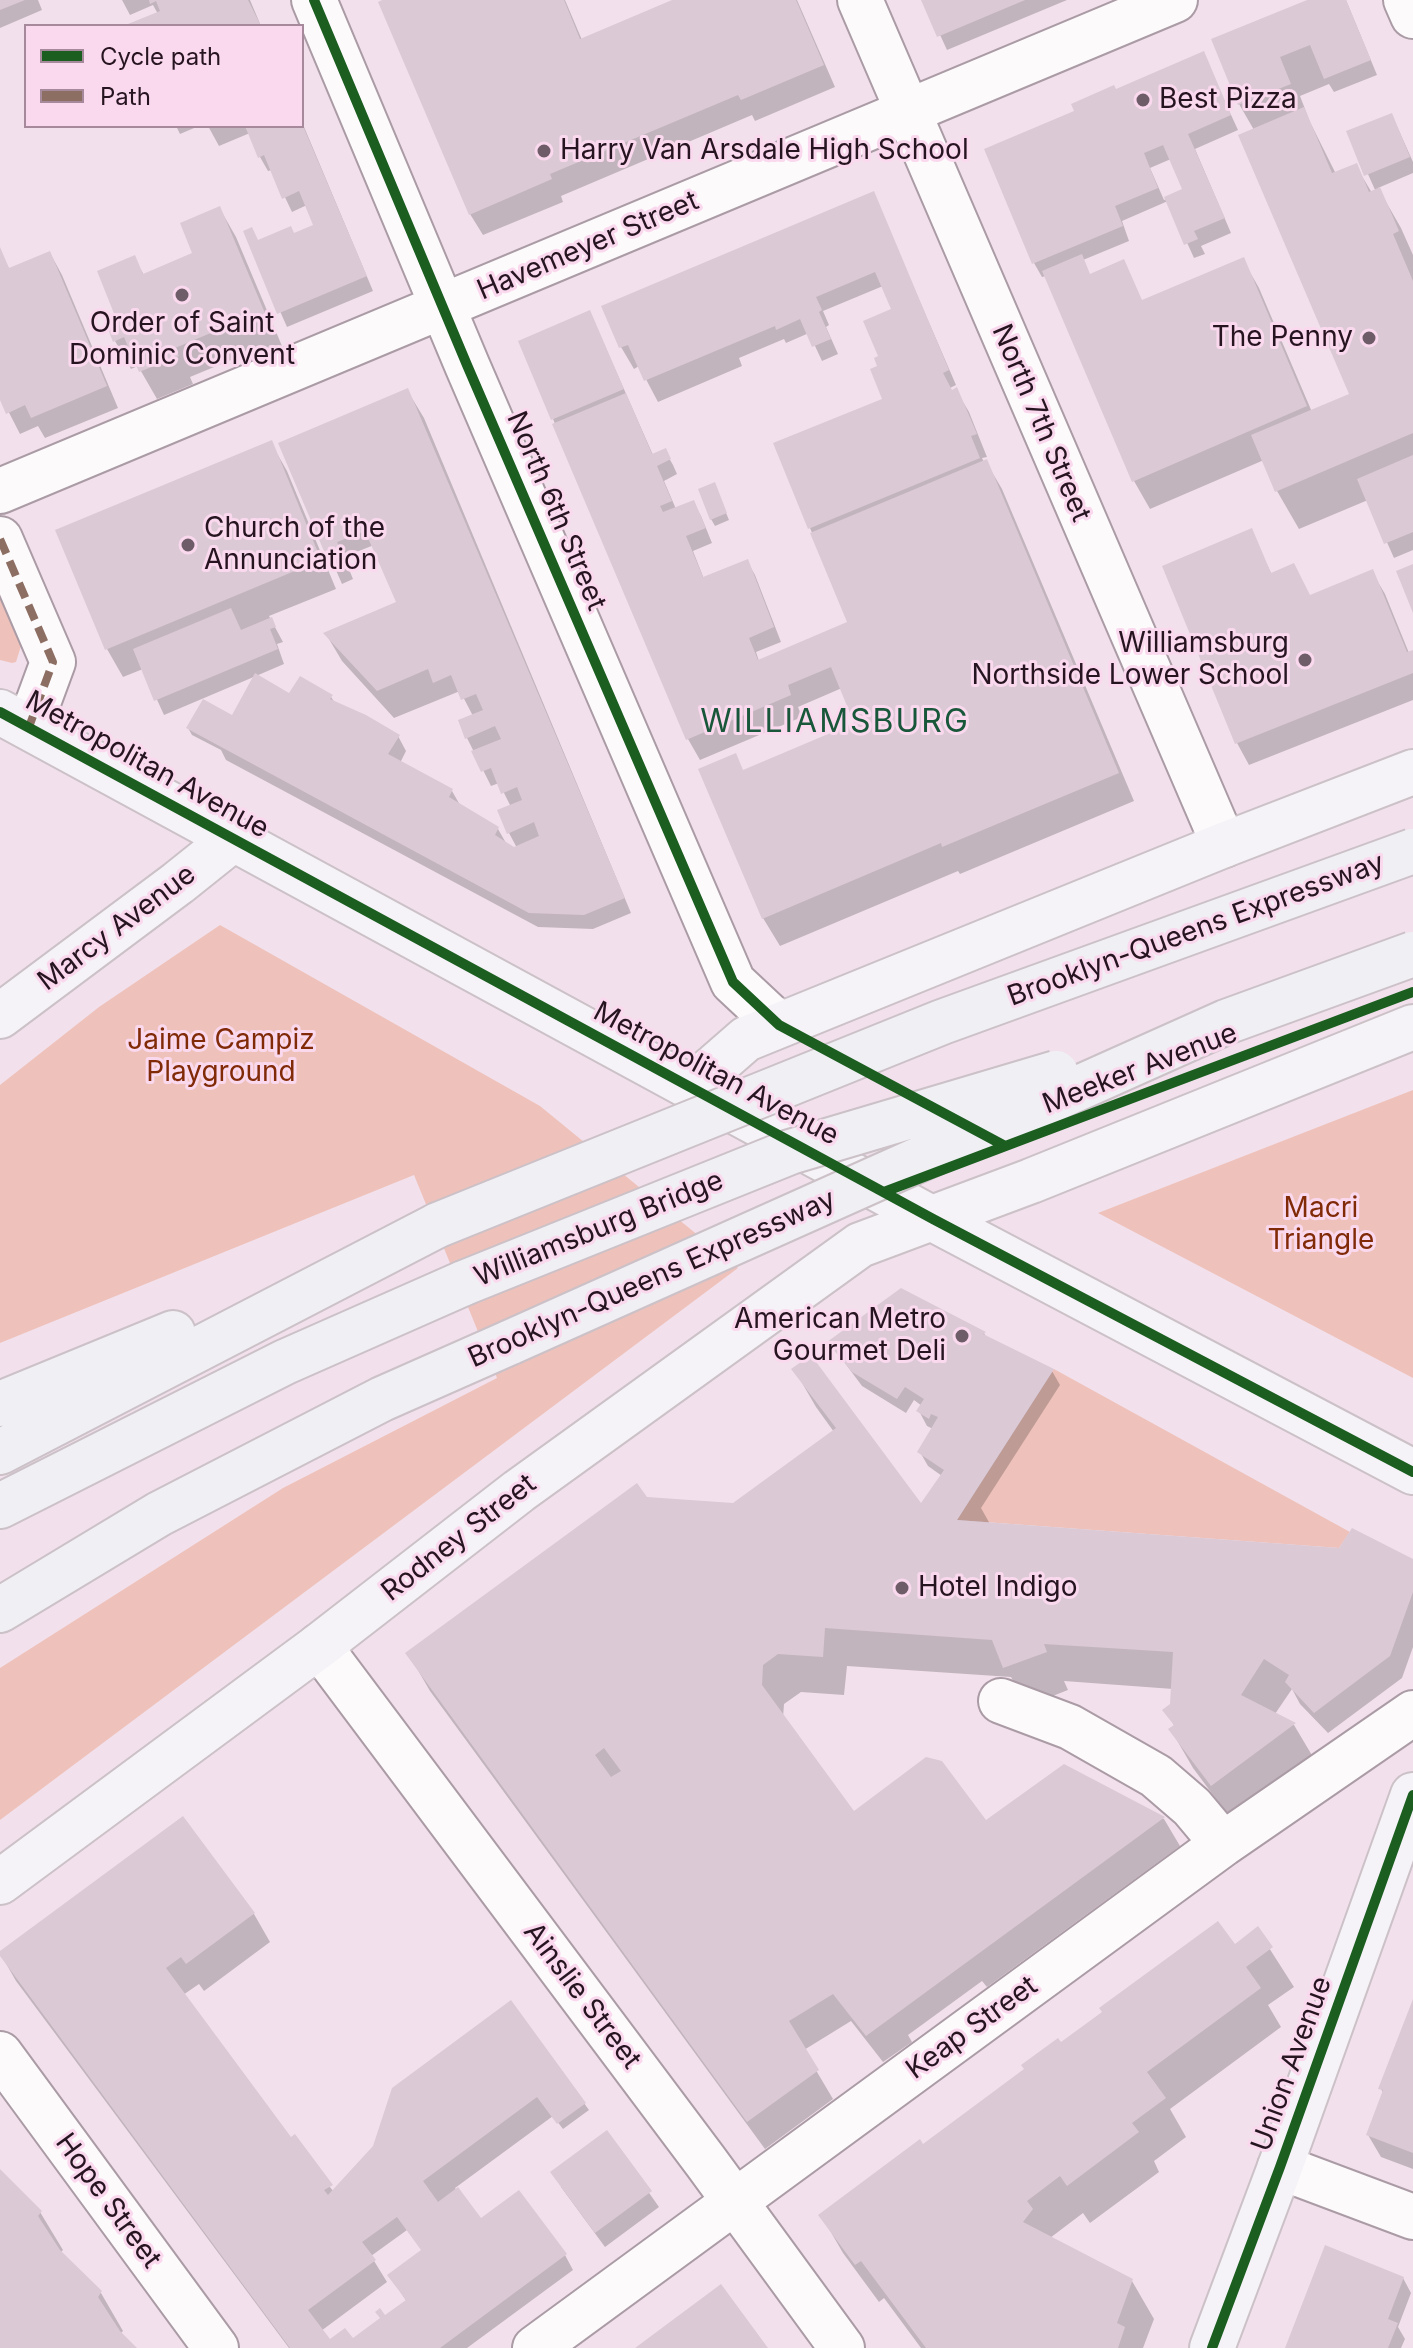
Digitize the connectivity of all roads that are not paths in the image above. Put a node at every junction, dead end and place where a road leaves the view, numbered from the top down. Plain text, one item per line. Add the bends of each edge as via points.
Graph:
1 (314, 0) edge
2 (860, 0) edge
3 (1175, 0) edge
4 (1406, 0) edge
5 (1413, 16) edge
6 (907, 113) junction
7 (443, 307) junction
8 (0, 491) edge
9 (0, 539) edge
10 (14, 720) edge
11 (1413, 772) edge
12 (233, 839) junction
13 (1224, 845) junction
14 (1413, 851) edge
15 (1413, 954) edge
16 (0, 1016) edge
17 (1226, 1022) junction
18 (779, 1025) junction
19 (1413, 1027) edge
20 (691, 1087) junction
21 (933, 1219) junction
22 (438, 1225) junction
23 (0, 1404) edge
24 (0, 1452) edge
25 (1413, 1472) edge
26 (0, 1506) edge
27 (0, 1610) edge
28 (319, 1646) junction
29 (1001, 1701) dead end
30 (1413, 1713) edge
31 (1413, 1795) edge
32 (1223, 1844) junction
33 (0, 1882) edge
34 (0, 2054) edge
35 (1280, 2167) junction
36 (736, 2201) junction
37 (1413, 2217) edge
38 (216, 2348) edge
39 (535, 2348) edge
40 (842, 2348) edge
41 (1212, 2348) edge

1 - 7 street, North 6th Street
2 - 6 street, North 7th Street
3 - 6 street, Havemeyer Street
4 - 5 street
6 - 7 street, Havemeyer Street
6 - 13 street, North 7th Street
7 - 8 street, Havemeyer Street
7 - 18 street, North 6th Street via 733,982
9 - 10 street via 53,662
10 - 12 main road, Metropolitan Avenue
11 - 13 main road
12 - 16 main road, Marcy Avenue
12 - 20 main road, Metropolitan Avenue
13 - 18 main road
14 - 22 highway, Brooklyn-Queens Expressway, bridge via 942,1022
15 - 17 highway, Brooklyn-Queens Expressway, bridge
17 - 26 highway, Williamsburg Bridge, bridge via 790,1152 464,1283 285,1362
17 - 27 highway, Brooklyn-Queens Expressway, bridge via 382,1399 159,1514
18 - 20 main road via 746,1039
19 - 21 main road
20 - 21 main road, Metropolitan Avenue
21 - 25 main road, Metropolitan Avenue
21 - 28 main road, Rodney Street via 860,1245 519,1491
22 - 23 highway, Brooklyn-Queens Expressway
22 - 24 highway
28 - 33 main road, Rodney Street
28 - 36 street, Ainslie Street
29 - 32 street via 1070,1727 1156,1776
30 - 32 street, Keap Street
31 - 35 main road, Union Avenue
32 - 36 street, Keap Street
34 - 38 street, Hope Street
35 - 37 street
35 - 41 main road, Union Avenue
36 - 39 street, Keap Street
36 - 40 street, Ainslie Street

